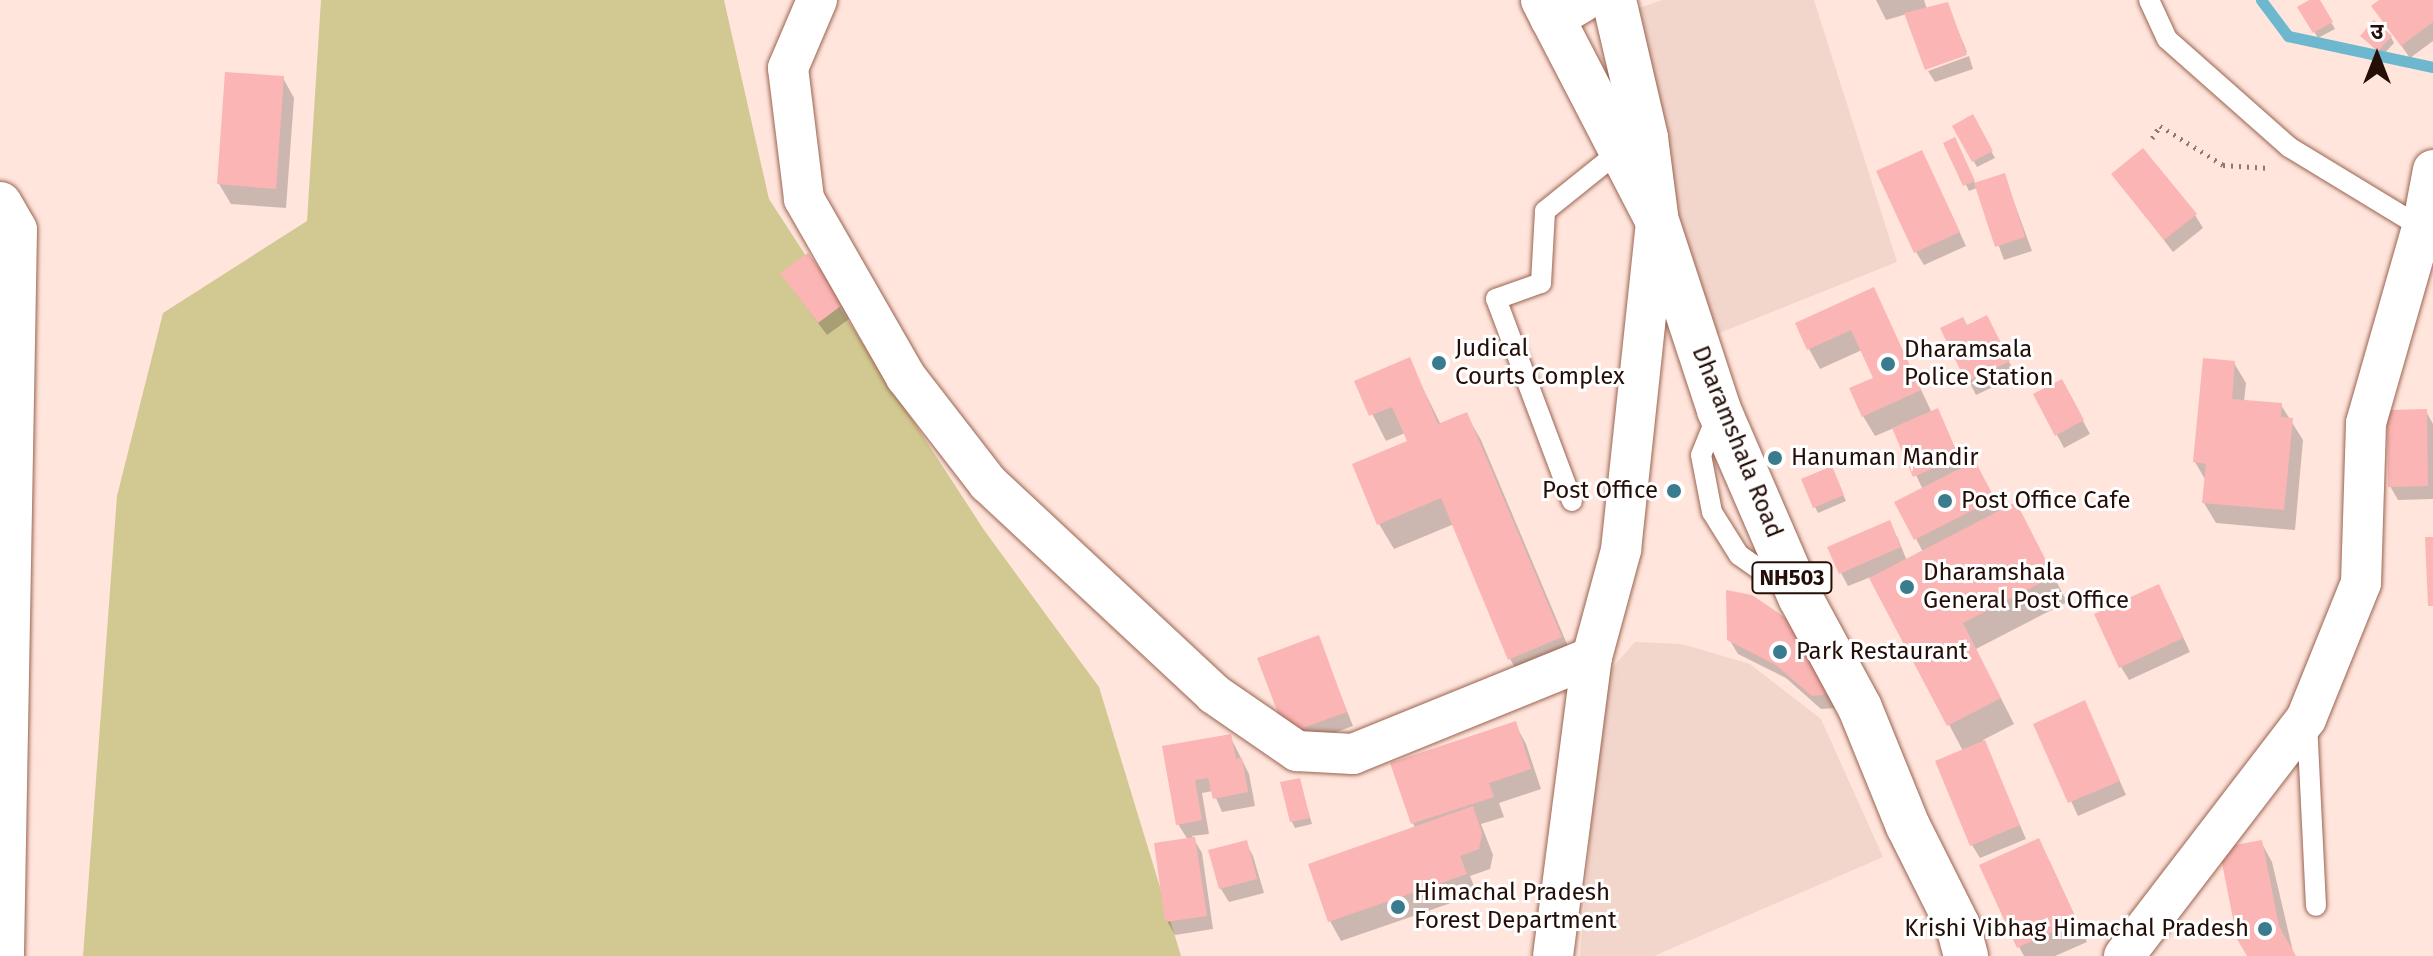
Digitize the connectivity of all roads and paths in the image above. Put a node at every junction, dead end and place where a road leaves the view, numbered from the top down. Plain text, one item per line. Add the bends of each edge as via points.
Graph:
1 (817, 0) edge
2 (1614, 0) edge
3 (2149, 0) edge
4 (1559, 6) edge
5 (2152, 138) dead end
6 (1621, 150) junction
7 (2318, 163) junction
8 (2433, 170) edge
9 (0, 204) edge
10 (1656, 218) junction
11 (2428, 232) edge
12 (1572, 501) dead end
13 (1592, 657) junction
14 (2306, 719) junction
15 (2316, 906) dead end
16 (1962, 941) edge
17 (2, 956) edge
18 (1553, 956) edge
19 (1989, 956) edge
20 (2124, 956) edge

1 - 13 street via 788,68 804,199 906,377 988,483 1214,694 1297,751 1353,754
2 - 10 main road via 1646,138
3 - 7 lane via 2167,39 2289,147
4 - 6 main road, Dharamshala Road / NH503
5 - 7 path via 2160,126 2223,165
6 - 10 main road, Dharamshala Road / NH503
6 - 12 lane via 1545,211 1541,283 1496,299
7 - 11 lane
8 - 11 street
9 - 17 main road via 15,230
10 - 13 street via 1621,550
10 - 16 main road, Dharamshala Road / NH503 via 1719,410 1800,597 1860,708
11 - 14 street via 2366,423 2361,583
13 - 18 street
14 - 15 lane
14 - 20 street
16 - 19 main road, Dharamshala Road

